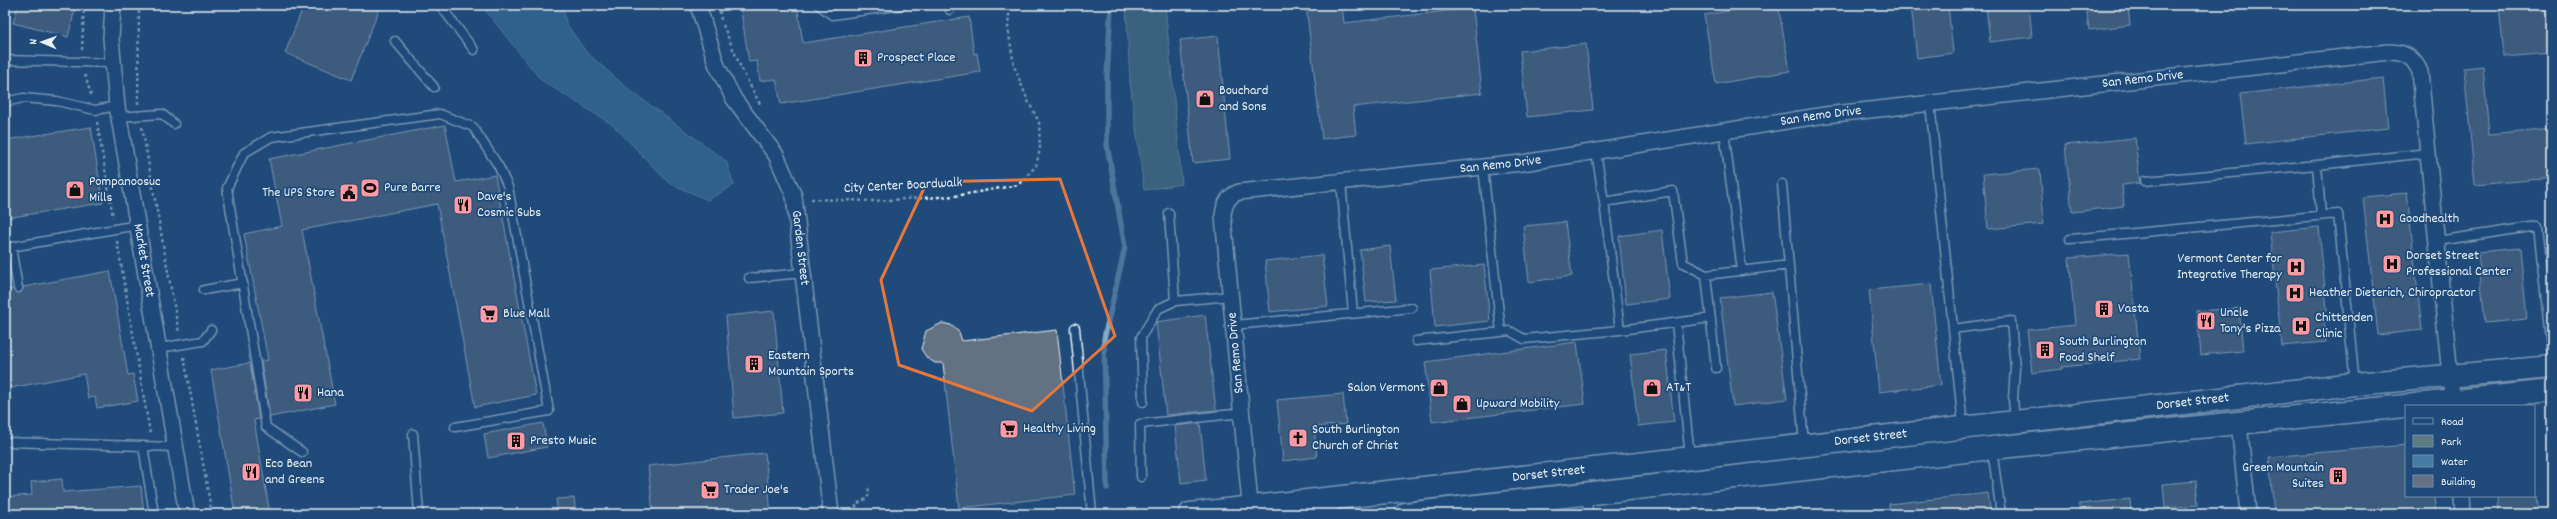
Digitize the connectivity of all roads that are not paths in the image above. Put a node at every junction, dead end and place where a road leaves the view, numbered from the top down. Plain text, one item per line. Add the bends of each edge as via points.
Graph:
1 (113, 5) edge
2 (440, 5) edge
3 (698, 5) edge
4 (819, 5) edge
5 (903, 5) edge
6 (395, 42) dead end
7 (474, 50) dead end
8 (5, 60) edge
9 (112, 63) junction
10 (434, 87) dead end
11 (5, 102) edge
12 (1930, 103) junction
13 (118, 112) junction
14 (174, 124) dead end
15 (1724, 131) junction
16 (1596, 152) junction
17 (2428, 153) junction
18 (2317, 165) junction
19 (1483, 167) junction
20 (2145, 181) dead end
21 (1341, 182) junction
22 (1782, 184) dead end
23 (1604, 202) junction
24 (1169, 213) dead end
25 (2321, 215) junction
26 (138, 225) junction
27 (2070, 239) dead end
28 (2437, 241) junction
29 (8, 248) edge
30 (1789, 265) junction
31 (1742, 271) junction
32 (803, 273) junction
33 (1706, 275) junction
34 (749, 278) dead end
35 (243, 283) junction
36 (18, 288) dead end
37 (204, 290) dead end
38 (1231, 296) junction
39 (1175, 300) junction
40 (1412, 308) dead end
41 (1353, 313) junction
42 (1711, 318) junction
43 (1676, 323) junction
44 (1234, 325) junction
45 (1075, 328) dead end
46 (1953, 329) junction
47 (211, 330) dead end
48 (1620, 330) junction
49 (1501, 332) junction
50 (1416, 341) dead end
51 (159, 348) junction
52 (2552, 358) edge
53 (2552, 367) edge
54 (1716, 368) dead end
55 (2451, 376) junction
56 (2355, 384) junction
57 (2552, 391) edge
58 (1144, 402) dead end
59 (2453, 403) edge
60 (2430, 405) edge
61 (2405, 407) edge
62 (1242, 413) junction
63 (2015, 422) junction
64 (2239, 422) junction
65 (455, 427) dead end
66 (1963, 428) junction
67 (413, 434) dead end
68 (5, 442) edge
69 (1804, 445) junction
70 (143, 446) junction
71 (176, 447) junction
72 (1992, 448) junction
73 (302, 452) dead end
74 (1690, 458) junction
75 (1142, 477) dead end
76 (2462, 497) edge
77 (1588, 504) edge
78 (1330, 506) edge
79 (1251, 511) edge
80 (154, 514) edge
81 (187, 514) edge
82 (419, 514) edge
83 (831, 514) edge
84 (1092, 514) edge
85 (1190, 514) edge
86 (1406, 514) edge
87 (2001, 514) edge
88 (2248, 514) edge
89 (2464, 514) edge

1 - 9 street, Market Street
2 - 7 lane
3 - 32 street, Garden Street via 720,73 734,99 776,155 794,196
4 - 5 lane via 832,15
6 - 10 lane
8 - 9 lane
9 - 13 street, Market Street
11 - 13 lane via 23,98 57,101 95,110
12 - 15 street, San Remo Drive via 1825,115
12 - 17 street, San Remo Drive via 2399,52 2409,56 2420,72
12 - 46 lane
13 - 14 lane via 162,114
13 - 26 street, Market Street
15 - 16 street, San Remo Drive
15 - 31 lane
16 - 19 street, San Remo Drive
16 - 23 lane
17 - 18 lane
17 - 28 street, San Remo Drive
18 - 20 lane
18 - 25 lane
19 - 21 street, San Remo Drive
19 - 49 lane
21 - 38 street, San Remo Drive via 1232,194 1223,208
21 - 41 lane
22 - 30 lane
23 - 33 lane via 1673,191 1683,263
23 - 48 lane
24 - 39 lane
25 - 27 lane
25 - 56 lane via 2338,214
26 - 29 lane
26 - 51 street, Market Street
28 - 52 lane via 2538,226
28 - 55 street, San Remo Drive
29 - 36 lane
30 - 31 lane
30 - 69 lane
31 - 33 lane
32 - 34 lane
32 - 83 street, Garden Street
33 - 42 lane
35 - 37 lane
35 - 65 lane via 227,188 244,153 271,137 440,114 473,127 508,186 548,411
35 - 73 lane via 266,427
38 - 39 lane
38 - 44 street, San Remo Drive
39 - 58 lane via 1158,309 1141,338
40 - 41 lane
41 - 44 lane
42 - 43 lane
42 - 54 lane
43 - 48 lane
43 - 74 lane
44 - 62 street, San Remo Drive
45 - 84 lane
46 - 63 lane via 2011,321 2015,368
46 - 66 lane
47 - 51 lane via 203,341
48 - 49 lane via 1524,339 1510,331
49 - 50 lane
51 - 71 street, Market Street
53 - 55 main road, Dorset Street
55 - 56 main road, Dorset Street
55 - 59 street, San Remo Drive
56 - 63 main road, Dorset Street
57 - 59 main road, Dorset Street
59 - 60 main road, Dorset Street
61 - 64 main road, Dorset Street
62 - 75 lane via 1140,424
62 - 79 street, San Remo Drive
63 - 66 main road, Dorset Street
64 - 72 main road, Dorset Street
64 - 88 street
66 - 69 main road, Dorset Street
67 - 82 lane
68 - 70 lane
69 - 74 main road, Dorset Street
70 - 71 lane
70 - 80 lane
71 - 81 street, Market Street
72 - 77 main road, Dorset Street
72 - 87 lane
74 - 78 main road, Dorset Street
76 - 89 street
77 - 86 main road, Dorset Street
78 - 79 main road, Dorset Street
79 - 85 main road, Dorset Street

